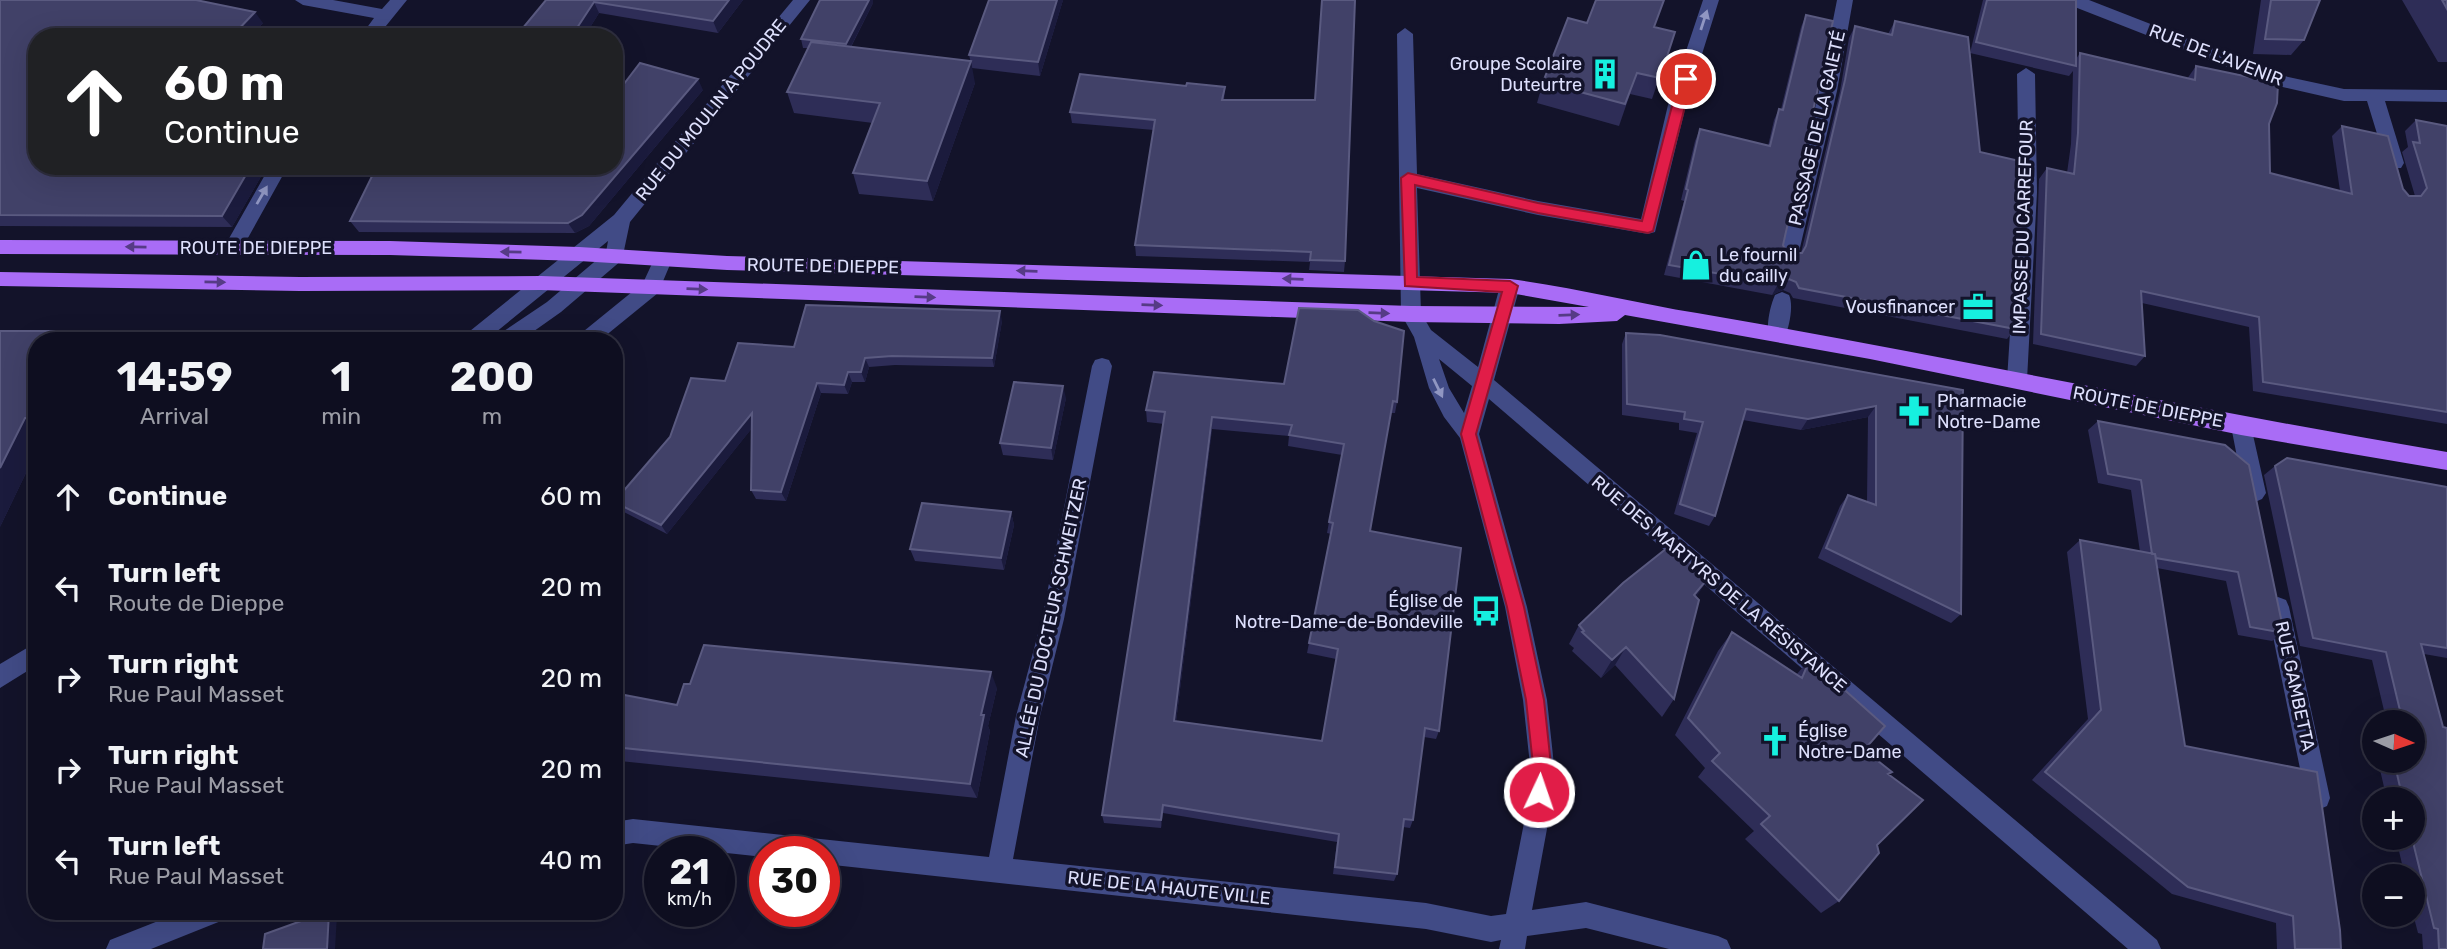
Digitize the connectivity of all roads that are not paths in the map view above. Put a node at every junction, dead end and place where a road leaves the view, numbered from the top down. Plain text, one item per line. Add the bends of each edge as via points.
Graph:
1 (303, 0) edge
2 (399, 0) edge
3 (802, 0) edge
4 (1711, 0) edge
5 (1845, 0) edge
6 (2073, 0) edge
7 (386, 15) junction
8 (375, 28) edge
9 (1405, 34) dead end
10 (2026, 74) dead end
11 (2374, 95) junction
12 (2447, 96) edge
13 (274, 175) edge
14 (1408, 178) junction
15 (2401, 186) edge
16 (621, 220) junction
17 (0, 247) edge
18 (232, 249) junction
19 (579, 254) junction
20 (615, 255) junction
21 (1788, 256) edge
22 (663, 260) junction
23 (1059, 272) junction
24 (0, 279) edge
25 (1410, 282) junction
26 (541, 283) junction
27 (580, 285) junction
28 (1510, 286) junction
29 (651, 288) junction
30 (1782, 300) edge
31 (1055, 302) junction
32 (1644, 312) junction
33 (1411, 314) junction
34 (1501, 315) junction
35 (483, 332) edge
36 (518, 332) edge
37 (597, 332) edge
38 (1777, 333) junction
39 (1424, 336) junction
40 (1102, 366) dead end
41 (2017, 380) junction
42 (1482, 382) junction
43 (2241, 426) junction
44 (1469, 434) junction
45 (2447, 461) edge
46 (2260, 520) edge
47 (2274, 587) edge
48 (28, 658) edge
49 (0, 677) edge
50 (2322, 816) edge
51 (623, 833) edge
52 (999, 869) junction
53 (192, 920) edge
54 (1515, 937) edge
55 (119, 949) edge
56 (1718, 949) edge
57 (2148, 949) edge

1 - 7 street
2 - 7 street
3 - 16 street, RUE DU MOULIN À POUDRE
14 -> 4 street via 1648,227 1677,105
5 - 21 street, PASSAGE DE LA GAIETÉ
6 - 11 street, RUE DE L'AVENIR via 2280,82 2344,95
7 - 8 street
9 - 14 street
10 - 41 street, IMPASSE DU CARREFOUR via 2028,192
11 - 12 street, RUE DE L'AVENIR
11 - 15 street
18 -> 13 street
14 - 25 street
16 - 19 street, RUE DU MOULIN À POUDRE
16 - 20 street, RUE DU MOULIN À POUDRE
18 -> 17 main road, ROUTE DE DIEPPE
19 -> 18 main road, ROUTE DE DIEPPE
19 - 20 main road, ROUTE DE DIEPPE
19 - 26 street, RUE DU MOULIN À POUDRE
20 - 22 main road, ROUTE DE DIEPPE
20 - 27 street
23 -> 22 main road, ROUTE DE DIEPPE
22 - 29 street
25 -> 23 main road, ROUTE DE DIEPPE
23 - 31 main road
24 -> 26 main road, ROUTE DE DIEPPE
25 - 28 main road, ROUTE DE DIEPPE
25 - 33 street
26 - 27 main road, ROUTE DE DIEPPE
26 - 35 street, RUE DU MOULIN À POUDRE
27 - 29 main road, ROUTE DE DIEPPE
27 - 36 street
28 - 32 main road, ROUTE DE DIEPPE
28 - 34 street
29 -> 31 main road, ROUTE DE DIEPPE
29 - 37 street
30 - 38 street
31 -> 33 main road, ROUTE DE DIEPPE
34 -> 32 main road, ROUTE DE DIEPPE
32 - 38 main road, ROUTE DE DIEPPE
33 - 34 main road, ROUTE DE DIEPPE
33 - 39 street
34 - 42 street
38 - 41 main road, ROUTE DE DIEPPE
39 - 42 street, RUE DES MARTYRS DE LA RÉSISTANCE
39 -> 44 street via 1430,372 1449,411
40 - 52 street, ALLÉE DU DOCTEUR SCHWEITZER
41 - 43 main road, ROUTE DE DIEPPE
42 - 44 street
42 - 57 street, RUE DES MARTYRS DE LA RÉSISTANCE
43 - 45 main road, ROUTE DE DIEPPE
43 - 46 street
44 - 54 street via 1516,607 1535,700 1540,752 1536,818
47 - 50 street, RUE GAMBETTA
48 - 49 street
51 - 52 street, RUE DE LA HAUTE VILLE
52 - 54 street, RUE DE LA HAUTE VILLE via 1426,916
53 - 55 street
54 - 56 street, RUE DE LA HAUTE VILLE via 1586,915

